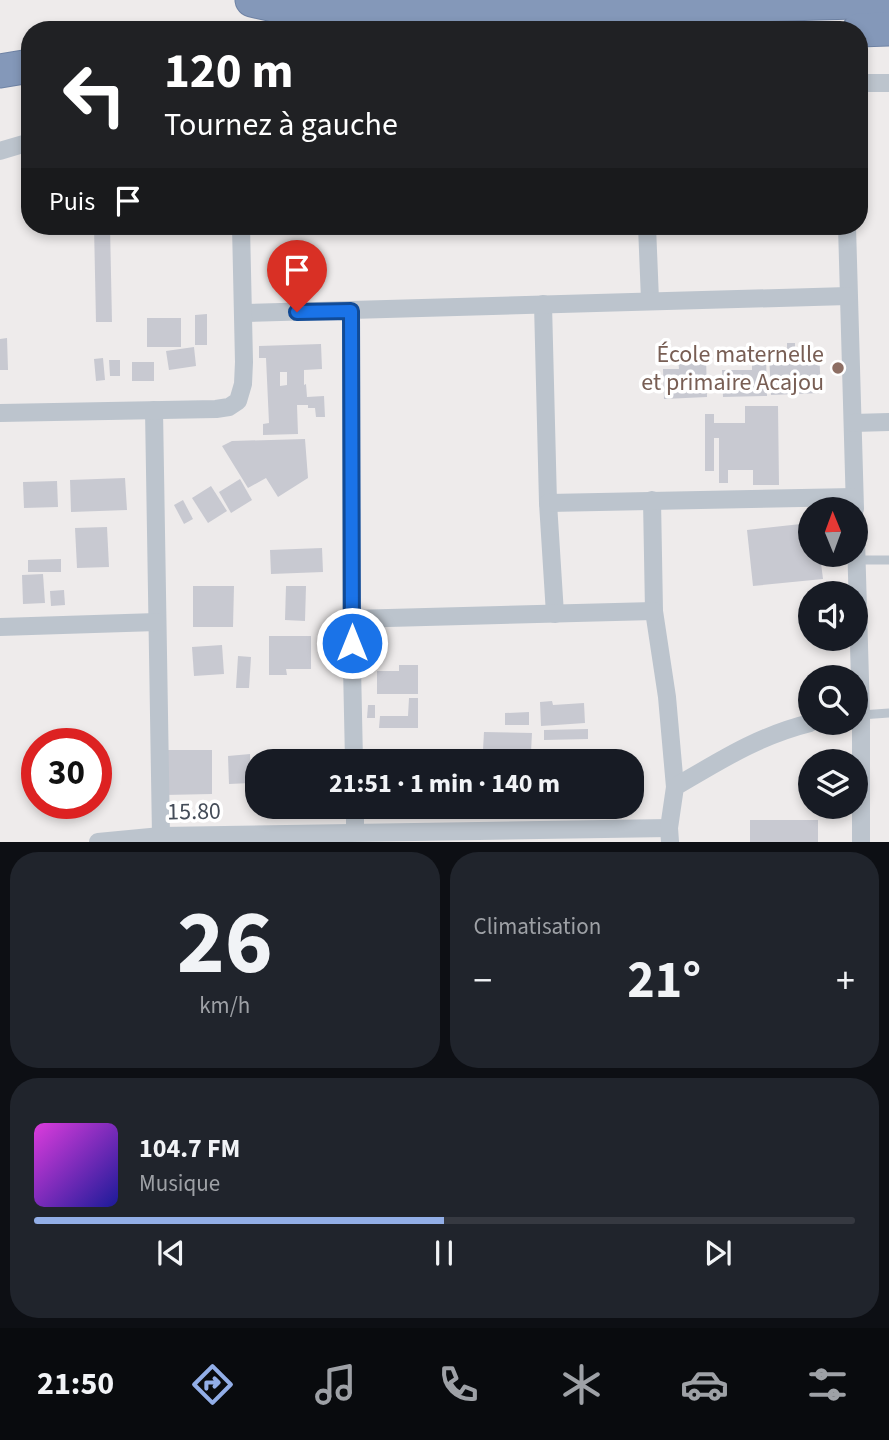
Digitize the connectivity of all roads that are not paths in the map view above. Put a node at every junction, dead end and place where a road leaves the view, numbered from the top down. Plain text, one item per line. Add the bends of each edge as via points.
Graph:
1 (251, 0) edge
2 (889, 1) edge
3 (889, 29) edge
4 (868, 30) edge
5 (0, 46) edge
6 (21, 47) edge
7 (21, 68) edge
8 (0, 71) edge
9 (868, 83) edge
10 (889, 83) edge
11 (21, 145) edge
12 (0, 152) edge
13 (242, 235) edge
14 (648, 235) edge
15 (847, 235) edge
16 (848, 296) junction
17 (650, 300) junction
18 (542, 304) junction
19 (351, 311) junction
20 (243, 313) junction
21 (154, 410) junction
22 (0, 413) edge
23 (889, 422) edge
24 (853, 423) junction
25 (854, 497) edge
26 (652, 500) junction
27 (798, 502) edge
28 (548, 503) junction
29 (868, 560) edge
30 (889, 560) edge
31 (856, 567) edge
32 (654, 611) junction
33 (555, 614) junction
34 (351, 619) junction
35 (157, 622) junction
36 (0, 627) edge
37 (858, 665) edge
38 (889, 713) edge
39 (868, 714) edge
40 (798, 726) edge
41 (859, 735) edge
42 (354, 749) edge
43 (675, 787) junction
44 (355, 819) edge
45 (355, 832) junction
46 (547, 835) edge
47 (670, 835) edge
48 (161, 836) junction
49 (97, 842) edge
50 (862, 842) edge

1 - 2 highway via 303,10 392,16
3 - 4 highway
5 - 6 highway
7 - 8 highway
9 - 10 street
11 - 12 street
13 - 20 street
14 - 17 street
15 - 16 street
16 - 17 street
16 - 24 street
17 - 18 street
18 - 19 street
18 - 28 street
19 - 20 street
19 - 34 street
20 - 21 street via 239,401 216,409
21 - 22 street
21 - 35 street
23 - 24 street
24 - 25 street
26 - 27 street
26 - 28 street
26 - 32 street
28 - 33 street
29 - 30 lane
31 - 37 street
32 - 33 street
32 - 43 street
33 - 34 street
34 - 42 street
35 - 36 street
35 - 48 street
38 - 39 lane
40 - 43 street via 736,751
41 - 50 street
43 - 47 street
44 - 45 street
45 - 46 street, 15.80
45 - 48 street, 15.80
46 - 47 street, 15.80
48 - 49 street, 15.80

